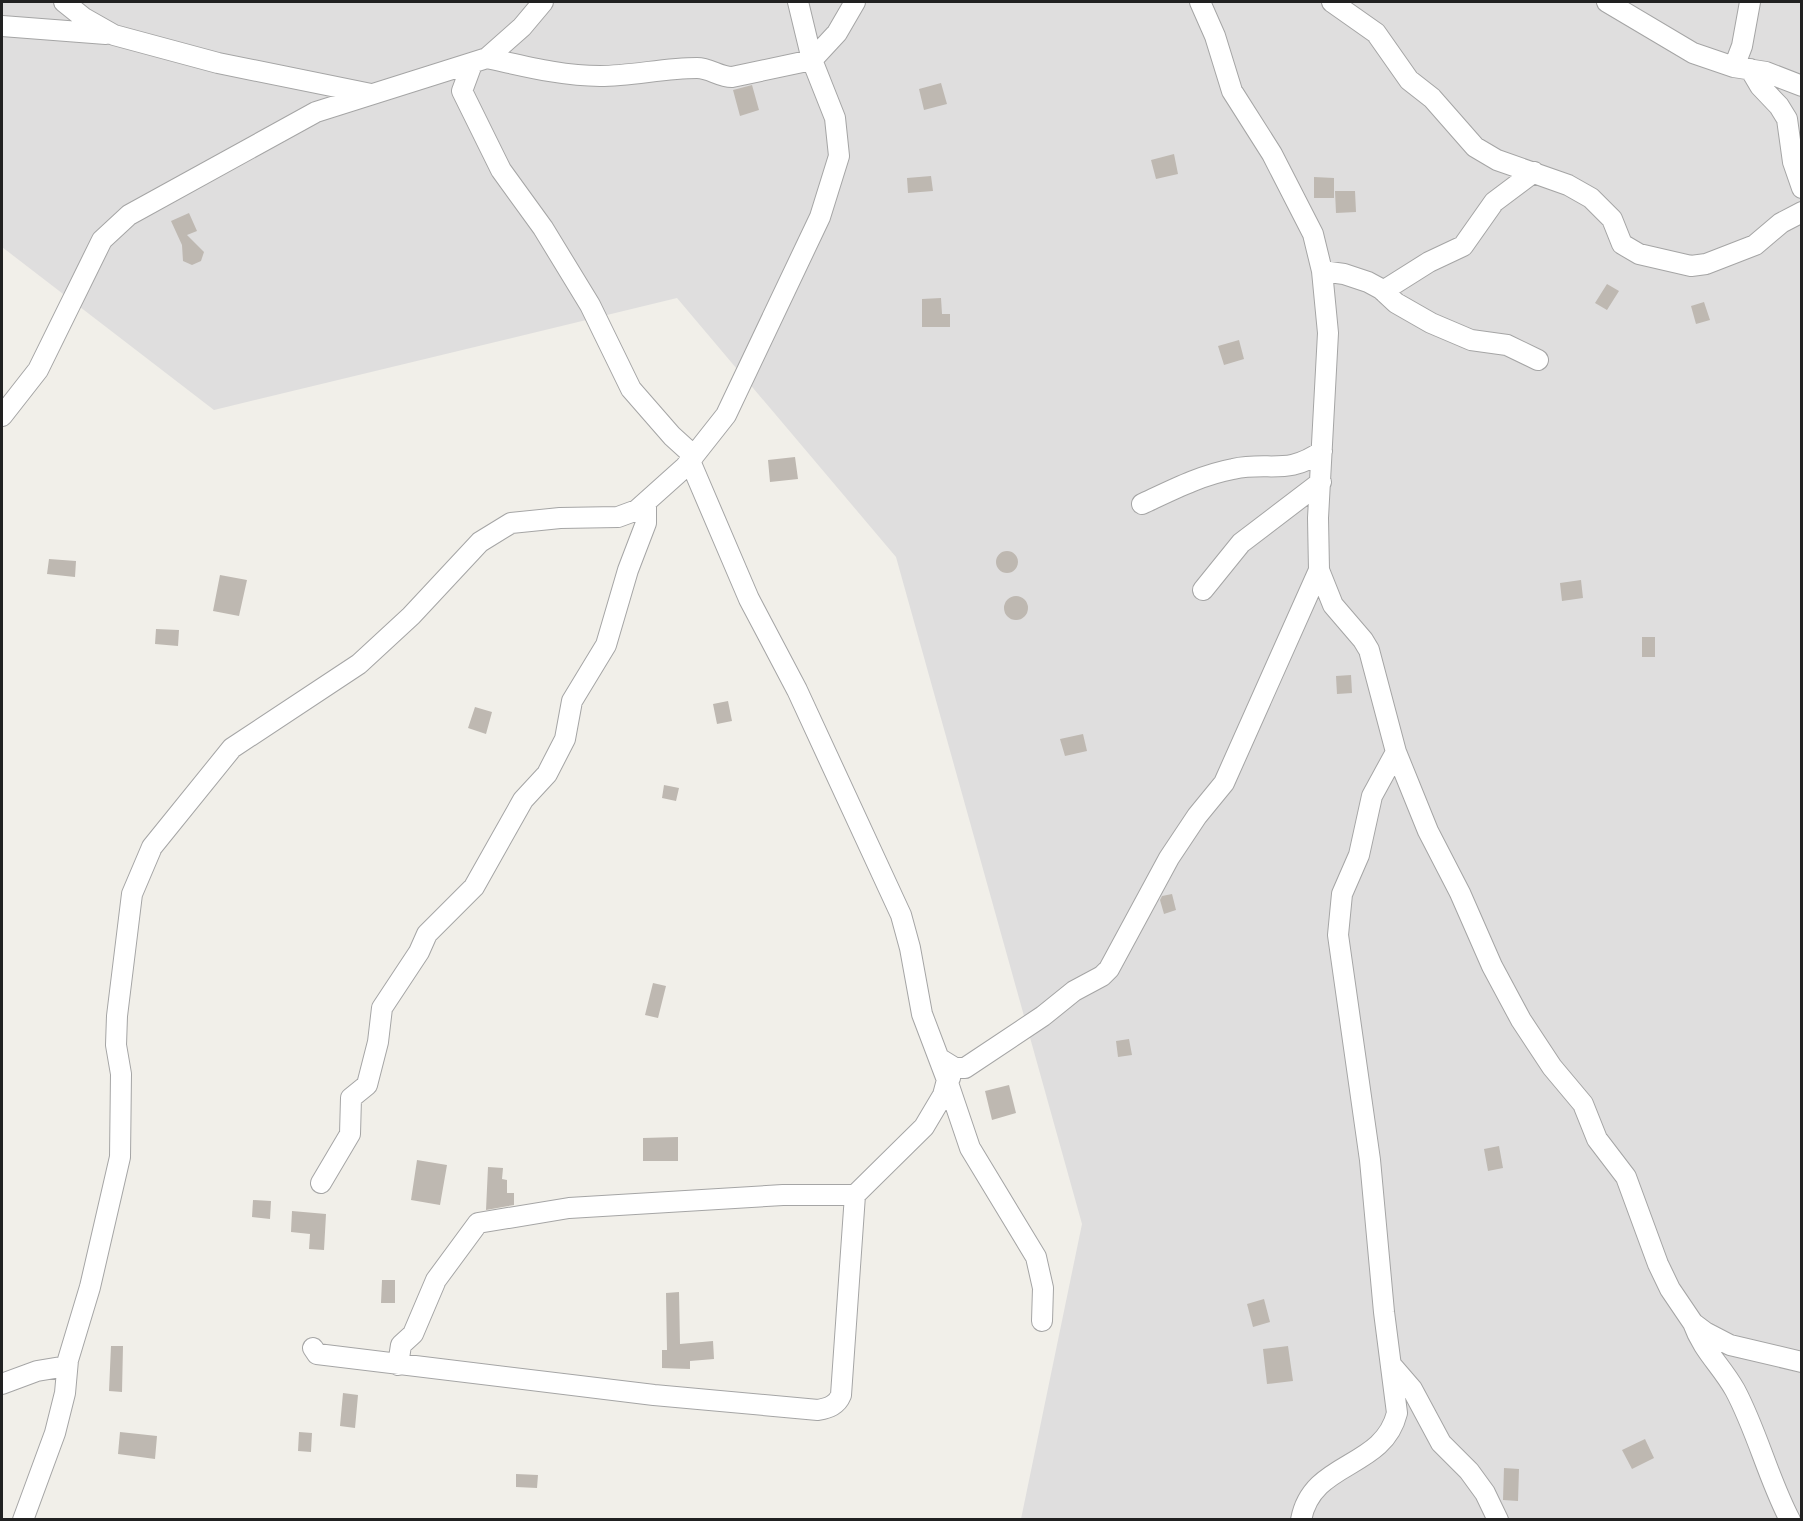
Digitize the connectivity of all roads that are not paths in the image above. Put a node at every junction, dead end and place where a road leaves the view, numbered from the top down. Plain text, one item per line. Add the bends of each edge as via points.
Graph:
1 (64, 2) edge
2 (543, 2) edge
3 (798, 2) edge
4 (855, 2) edge
5 (1200, 2) edge
6 (1332, 2) edge
7 (1607, 2) edge
8 (1750, 2) edge
9 (2, 26) edge
10 (114, 35) junction
11 (812, 60) junction
12 (479, 61) junction
13 (1742, 68) junction
14 (1802, 86) edge
15 (375, 95) junction
16 (1534, 172) junction
17 (1802, 188) edge
18 (1802, 212) edge
19 (1322, 271) junction
20 (1383, 291) junction
21 (1538, 360) dead end
22 (2, 416) edge
23 (1322, 451) junction
24 (692, 458) junction
25 (1321, 482) junction
26 (646, 504) junction
27 (1142, 504) dead end
28 (1318, 570) junction
29 (1203, 590) dead end
30 (1396, 752) junction
31 (942, 1060) junction
32 (965, 1068) junction
33 (947, 1080) junction
34 (321, 1183) dead end
35 (855, 1195) junction
36 (1042, 1320) dead end
37 (1694, 1323) junction
38 (313, 1348) dead end
39 (1802, 1362) edge
40 (398, 1365) junction
41 (67, 1366) junction
42 (1393, 1367) junction
43 (2, 1384) edge
44 (23, 1520) edge
45 (1301, 1520) edge
46 (1498, 1520) edge
47 (1790, 1520) edge

1 - 10 street
2 - 12 street via 522,27
3 - 11 street
4 - 11 street via 837,33
5 - 19 street via 1232,91 1304,212
6 - 16 street via 1376,33 1409,81 1432,98 1476,147 1497,160
7 - 13 street via 1679,46
8 - 13 street
9 - 10 street
10 - 15 street via 218,63
11 - 12 street via 725,76 700,68 603,76 569,74
11 - 24 street via 837,127 839,156 833,181 738,392 726,415
12 - 15 street
12 - 24 street via 462,91 501,170 580,288 631,389
13 - 14 street
13 - 17 street via 1787,119 1793,162
15 - 22 street via 316,112 129,215 113,228 102,240 38,370
16 - 18 street via 1578,190 1602,207 1629,249 1691,266 1755,246
16 - 20 street via 1494,202 1464,246 1429,262
19 - 20 street via 1352,277
19 - 23 street via 1328,333
20 - 21 street via 1431,323 1471,340 1507,345
23 - 25 street
23 - 27 street via 1303,464 1219,472
24 - 26 street
24 - 31 street via 749,599 797,690 889,886 910,948 922,1014
25 - 28 street
25 - 29 street via 1241,543
26 - 34 street via 646,524 606,645 572,702 565,739 547,774 523,800 474,887 427,934 382,1008 367,1085 351,1098 351,1134
26 - 41 street via 618,517 511,523 494,532 467,554 430,597 359,664 232,748 152,847 132,894 117,1016 120,1157
28 - 30 street via 1333,605 1369,650
28 - 32 street via 1224,783 1169,858 1117,959 1102,976 1074,991
30 - 37 street via 1428,831 1492,966 1521,1020 1583,1104 1597,1139 1626,1177 1658,1264
30 - 42 street via 1372,796 1361,847 1342,894 1338,935 1370,1160
31 - 32 street via 955,1068
31 - 33 street
32 - 33 street
33 - 35 street via 943,1095 924,1127
33 - 36 street via 970,1148 1036,1257 1043,1288
35 - 40 street via 783,1195 581,1208 483,1220 436,1280 413,1334 399,1348
35 - 40 street via 841,1395 828,1408 654,1395
37 - 39 street via 1730,1344
37 - 47 street via 1704,1350 1735,1390
38 - 40 street via 317,1354
41 - 43 street via 37,1371
41 - 44 street via 55,1433
42 - 45 street via 1397,1413 1392,1426 1378,1445 1316,1487
42 - 46 street via 1412,1389 1441,1443 1485,1493

